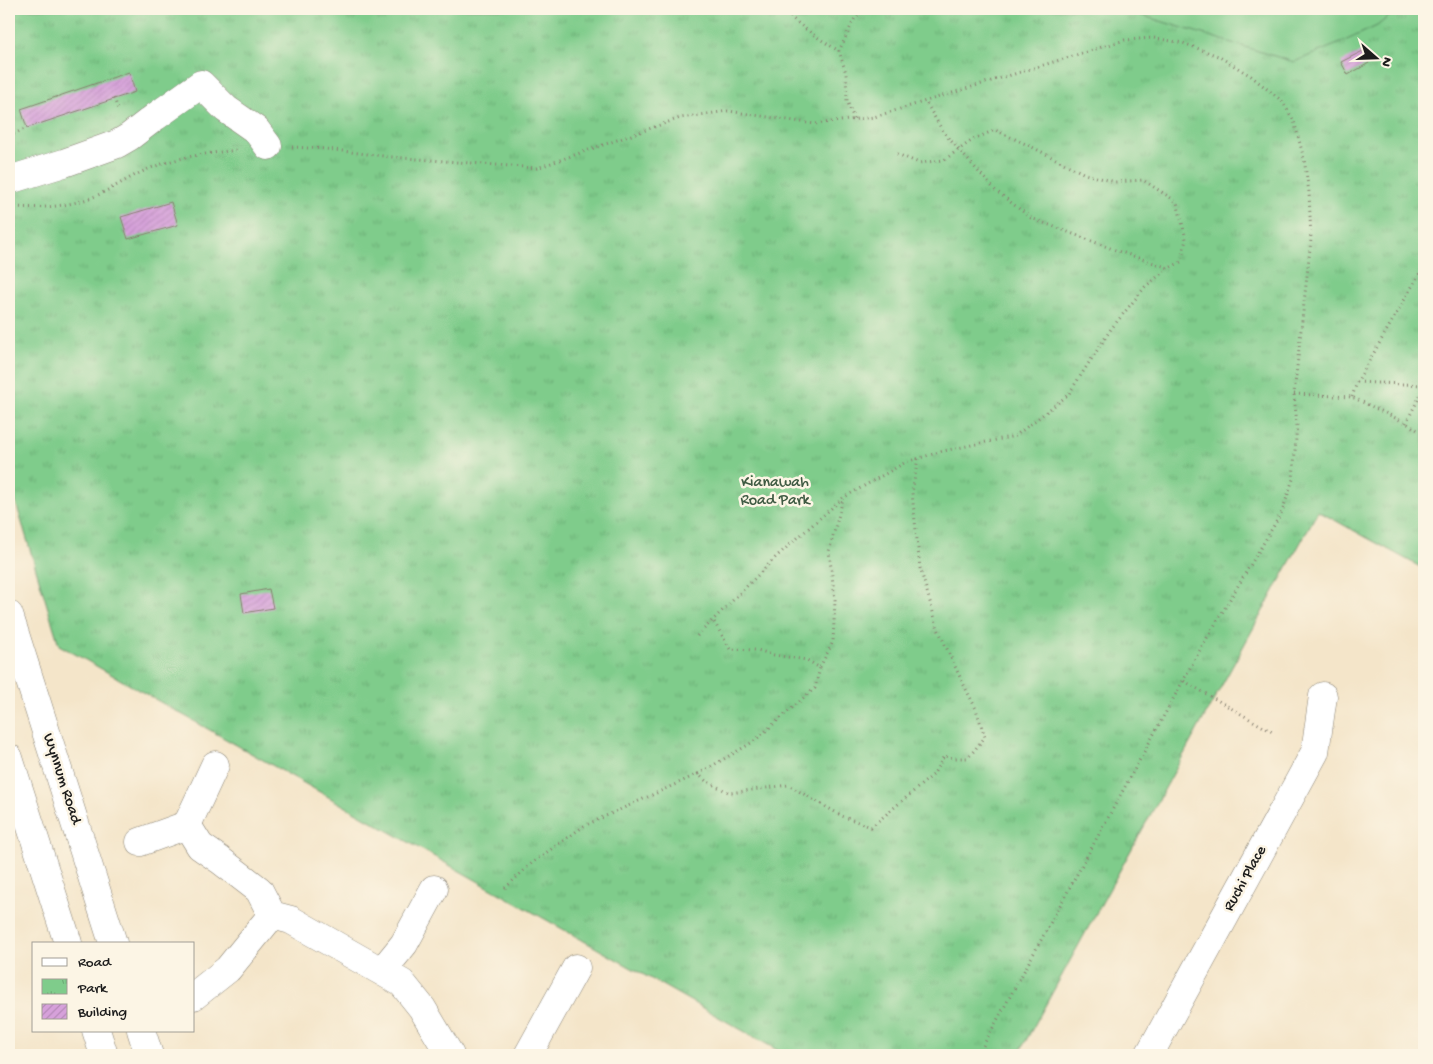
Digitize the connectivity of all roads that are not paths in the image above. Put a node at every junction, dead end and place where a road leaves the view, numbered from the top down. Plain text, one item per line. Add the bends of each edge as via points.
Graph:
1 (268, 146) road end
2 (9, 180) edge
3 (9, 616) edge
4 (1322, 696) dead end
5 (9, 758) edge
6 (216, 765) dead end
7 (187, 825) junction
8 (140, 842) dead end
9 (434, 889) dead end
10 (272, 915) junction
11 (68, 942) edge
12 (113, 942) edge
13 (576, 968) dead end
14 (382, 971) junction
15 (195, 995) edge
16 (97, 1032) edge
17 (142, 1032) edge
18 (104, 1055) edge
19 (149, 1055) edge
20 (450, 1055) edge
21 (528, 1055) edge
22 (1149, 1055) edge

1 - 2 main road via 256,130 226,109 201,84 117,144
3 - 12 main road, Wynnum Road
4 - 22 main road, Ruchi Place via 1315,752
5 - 11 main road
6 - 7 main road
7 - 8 main road
7 - 10 main road via 200,846 259,890
9 - 14 main road via 404,944
10 - 14 main road via 291,920
10 - 15 main road via 228,969
13 - 21 main road
14 - 20 main road via 402,982
16 - 18 main road
17 - 19 main road

